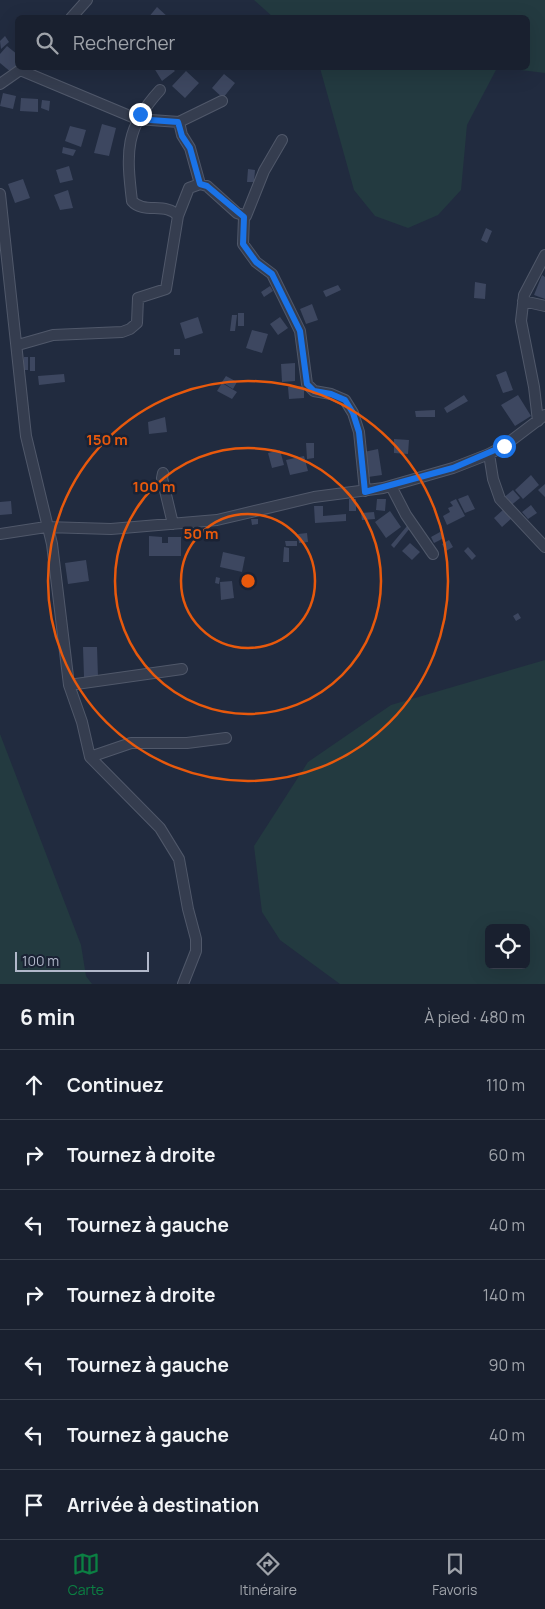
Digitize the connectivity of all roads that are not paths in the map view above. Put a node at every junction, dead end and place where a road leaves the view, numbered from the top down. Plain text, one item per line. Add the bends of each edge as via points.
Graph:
1 (87, 0) edge
2 (74, 15) edge
3 (20, 70) edge
4 (23, 70) edge
5 (0, 84) edge
6 (160, 90) dead end
7 (222, 101) dead end
8 (137, 119) junction
9 (178, 122) junction
10 (282, 140) dead end
11 (200, 184) junction
12 (0, 194) edge
13 (178, 216) junction
14 (244, 217) junction
15 (545, 256) edge
16 (523, 301) junction
17 (545, 306) edge
18 (18, 345) junction
19 (541, 418) edge
20 (489, 454) junction
21 (163, 473) dead end
22 (392, 486) junction
23 (365, 492) junction
24 (173, 524) junction
25 (46, 527) junction
26 (0, 534) edge
27 (545, 547) edge
28 (433, 554) dead end
29 (182, 668) dead end
30 (69, 685) junction
31 (226, 738) dead end
32 (90, 757) junction
33 (183, 984) edge

1 - 2 street
3 - 5 street
4 - 8 street
6 - 8 street
7 - 9 street
8 - 9 street
8 - 13 street via 129,140 132,201 139,207 164,209
9 - 11 street via 190,148
10 - 14 street via 264,170 253,203
11 - 13 street via 189,188
11 - 14 street via 207,186
12 - 18 street
13 - 18 street via 166,289 138,298 136,322 130,329 53,335
14 - 23 street via 243,244 256,262 272,274 300,331 307,384 314,391 345,400 353,413 359,432
15 - 16 street via 528,285
16 - 17 street
16 - 19 street via 522,330
18 - 25 street via 26,436
19 - 20 street
20 - 22 street
20 - 27 street via 500,499
21 - 24 street
22 - 23 street
22 - 28 street via 406,515
23 - 24 street via 329,494 240,516
24 - 25 street via 111,529
25 - 26 street
25 - 30 street via 52,544
29 - 30 street
30 - 32 street
31 - 32 street via 187,743 131,743
32 - 33 street via 160,828 179,859 196,939 196,951

